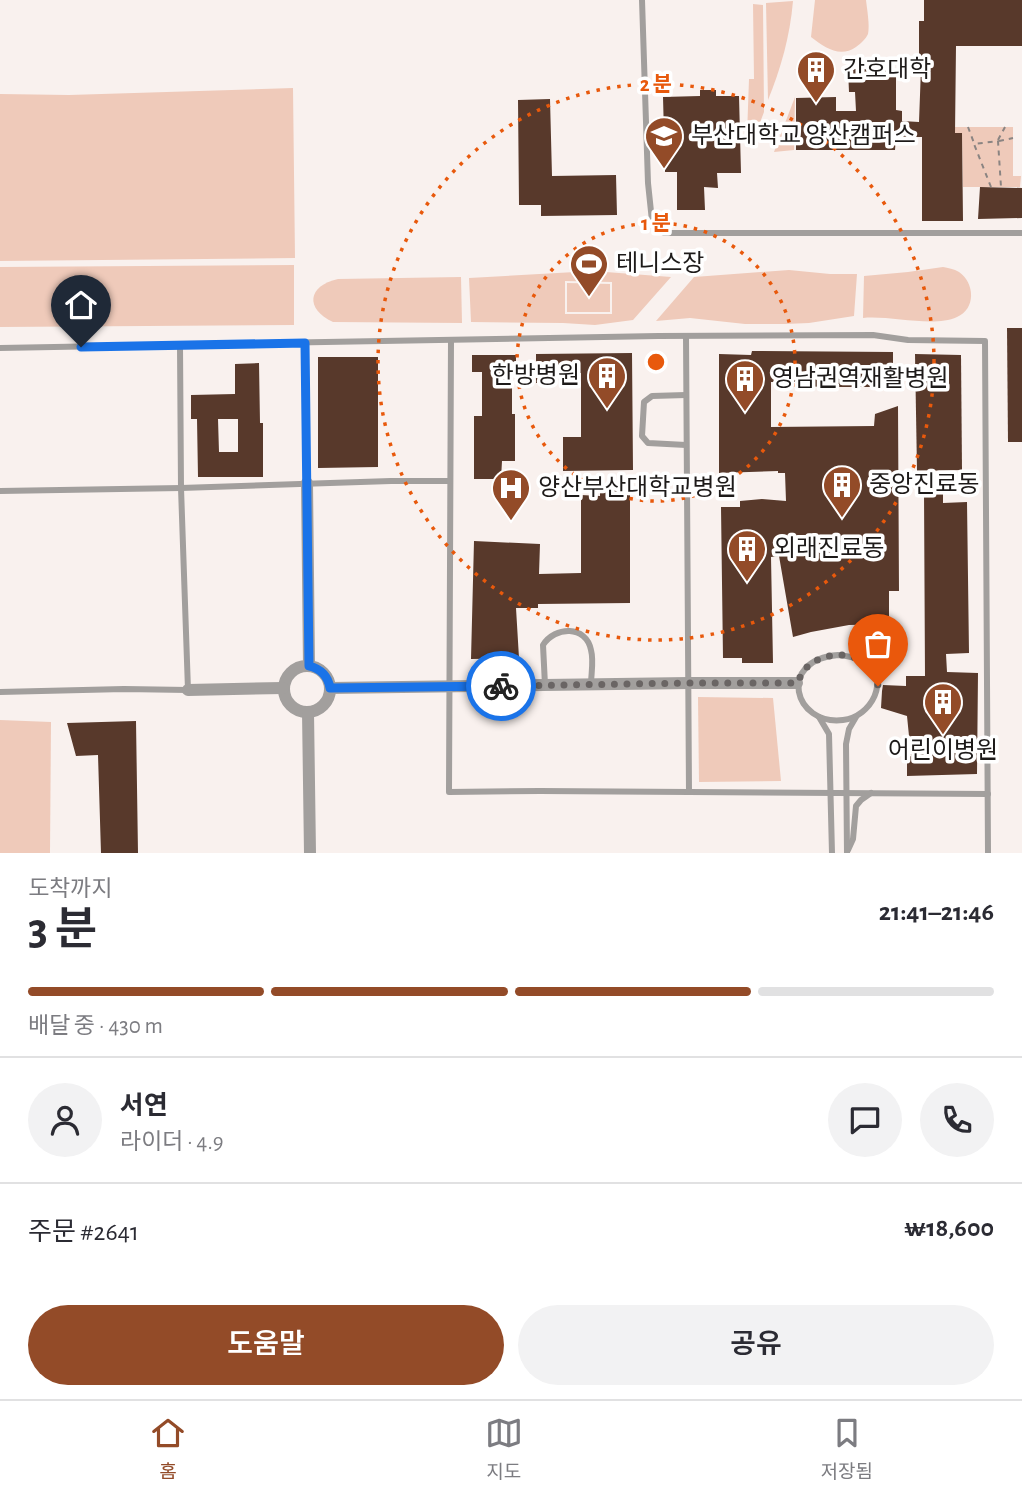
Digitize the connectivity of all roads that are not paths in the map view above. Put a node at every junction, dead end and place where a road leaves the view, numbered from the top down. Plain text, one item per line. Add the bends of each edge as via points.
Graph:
1 (642, 0) edge
2 (1022, 233) edge
3 (686, 335) junction
4 (451, 341) junction
5 (305, 343) junction
6 (180, 346) junction
7 (0, 348) edge
8 (686, 395) junction
9 (686, 445) junction
10 (449, 481) junction
11 (307, 483) junction
12 (181, 488) junction
13 (0, 491) edge
14 (309, 666) junction
15 (689, 683) junction
16 (797, 683) junction
17 (545, 685) junction
18 (591, 685) junction
19 (450, 687) junction
20 (283, 688) junction
21 (330, 688) junction
22 (188, 690) junction
23 (0, 692) edge
24 (308, 712) junction
25 (818, 715) junction
26 (857, 716) junction
27 (689, 792) junction
28 (831, 793) junction
29 (847, 793) junction
30 (872, 793) junction
31 (988, 794) junction
32 (310, 853) edge
33 (832, 853) edge
34 (847, 853) edge
35 (988, 853) edge

1 - 2 lane via 648,183 652,221 664,233
3 - 4 lane
3 - 8 lane
3 - 31 lane via 873,335 985,341
4 - 5 lane
4 - 10 lane
5 - 6 lane
5 - 11 lane
6 - 7 lane
6 - 12 lane
8 - 9 lane
8 - 9 lane via 652,396 644,402 642,436 648,443
9 - 15 lane
10 - 11 lane
10 - 19 lane
11 - 12 lane
11 - 14 street
12 - 13 lane
12 - 22 lane
14 - 20 street via 294,669
14 - 21 street via 326,676
15 - 16 street
15 - 18 street
15 - 27 lane
16 - 25 lane via 802,701
16 - 26 lane via 818,659 848,656 865,662 877,677 877,692
17 - 18 street
17 - 18 lane via 543,645 559,631 570,630 591,646
17 - 19 street
19 - 21 street
19 - 27 lane via 449,792
20 - 22 street
20 - 24 street via 293,708
21 - 24 street via 326,702
22 - 23 lane
24 - 32 street
25 - 26 lane via 837,720
25 - 28 lane via 829,734
26 - 29 lane via 846,744
27 - 28 lane
28 - 29 lane
28 - 33 lane
29 - 30 lane
29 - 34 lane
30 - 31 lane
30 - 34 lane via 856,806
31 - 35 lane

